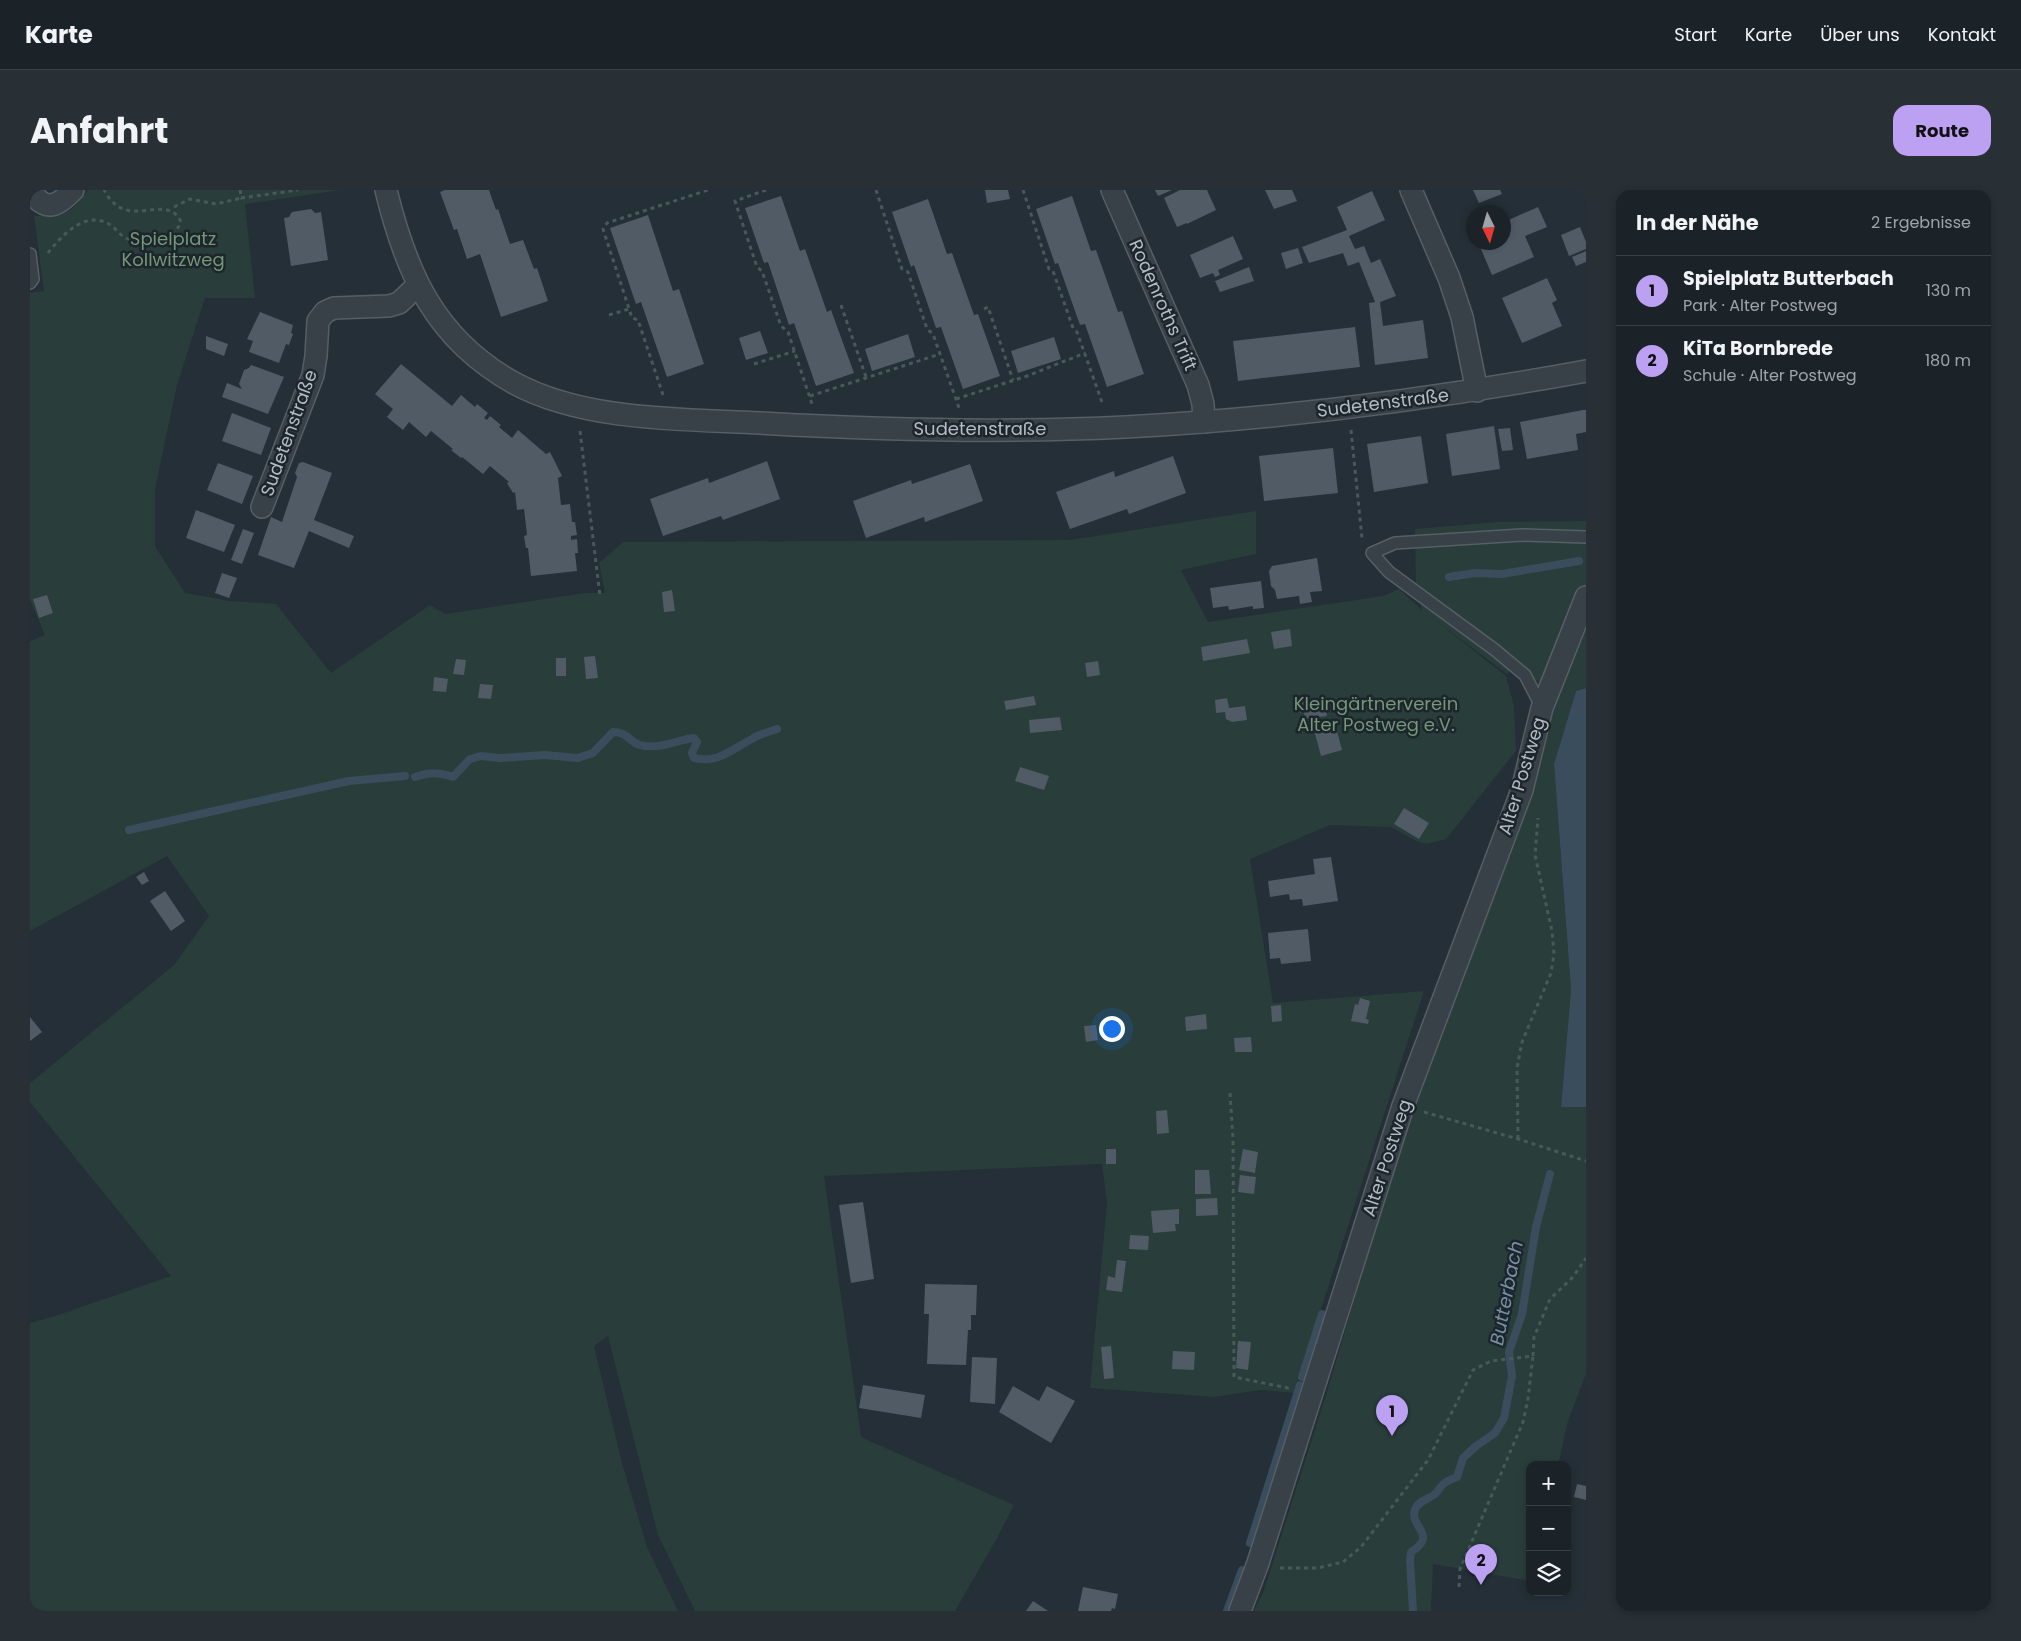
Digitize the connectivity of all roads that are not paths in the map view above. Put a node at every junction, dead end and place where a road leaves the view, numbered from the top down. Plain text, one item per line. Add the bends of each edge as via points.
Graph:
1 (30, 190) edge
2 (73, 190) edge
3 (386, 190) edge
4 (1112, 190) edge
5 (1411, 190) edge
6 (30, 254) edge
7 (30, 258) edge
8 (30, 283) edge
9 (418, 285) junction
10 (1586, 371) edge
11 (1477, 391) junction
12 (1204, 422) junction
13 (262, 507) dead end
14 (1586, 537) edge
15 (1586, 597) edge
16 (1542, 708) junction
17 (1240, 1611) edge

1 - 2 street via 38,203 48,206 62,201
3 - 9 street, Sudetenstraße via 405,256
4 - 12 street, Rodenroths Trift via 1198,385
5 - 11 street via 1462,317
6 - 7 lane
7 - 8 lane via 33,279
9 - 12 street, Sudetenstraße via 452,334 483,362 513,382 548,399 580,408 665,418 967,430
9 - 13 street, Sudetenstraße via 399,303 389,306 334,308 324,312 318,321 313,375
10 - 11 street, Sudetenstraße
11 - 12 street, Sudetenstraße
14 - 16 lane, Alter Postweg via 1522,535 1395,543 1372,553 1389,572 1525,675
15 - 16 street, Alter Postweg
16 - 17 street, Alter Postweg via 1522,790 1403,1106

